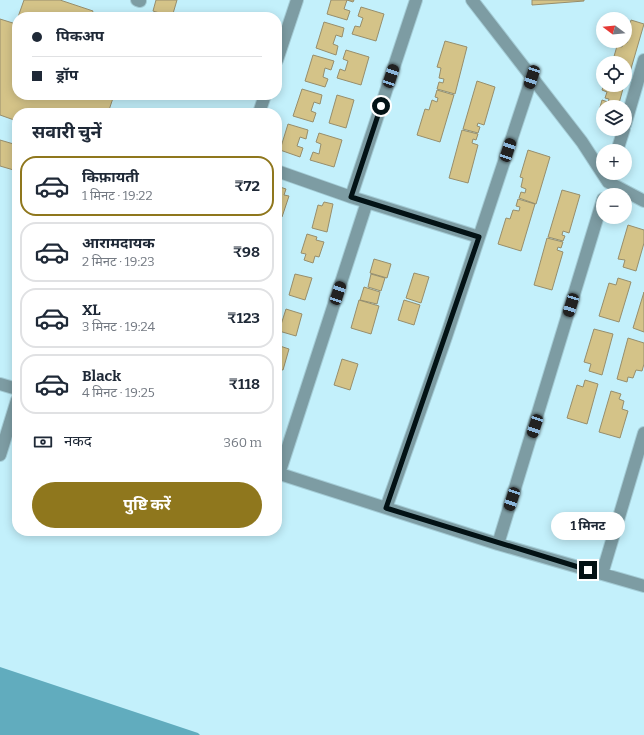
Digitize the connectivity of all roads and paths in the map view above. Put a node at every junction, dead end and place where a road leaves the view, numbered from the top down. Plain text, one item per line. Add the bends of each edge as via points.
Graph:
1 (297, 0) edge
2 (416, 0) edge
3 (472, 0) edge
4 (282, 45) edge
5 (644, 60) edge
6 (532, 77) junction
7 (632, 101) edge
8 (596, 160) edge
9 (282, 173) edge
10 (613, 180) edge
11 (351, 197) junction
12 (644, 201) edge
13 (367, 202) junction
14 (596, 222) edge
15 (479, 237) junction
16 (0, 384) edge
17 (12, 388) edge
18 (12, 416) edge
19 (644, 433) edge
20 (0, 455) edge
21 (282, 462) edge
22 (282, 475) edge
23 (386, 508) junction
24 (498, 544) junction
25 (602, 574) junction
26 (644, 586) edge

1 - 4 street
2 - 11 street
3 - 6 street
5 - 7 street
6 - 8 street
6 - 15 street
9 - 11 street
10 - 12 street
11 - 13 street
13 - 15 street
13 - 21 street
14 - 24 street
15 - 23 street
16 - 17 street
18 - 20 street
19 - 25 street
22 - 23 street
23 - 24 street
24 - 25 street
25 - 26 street

